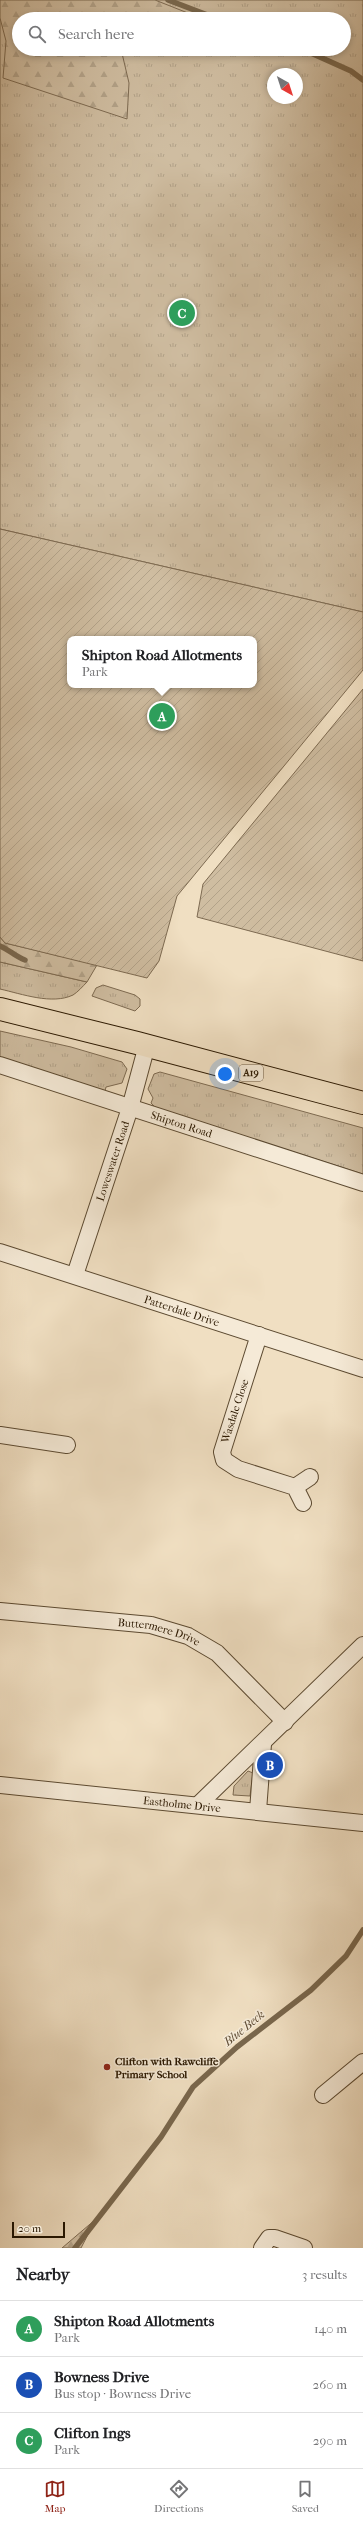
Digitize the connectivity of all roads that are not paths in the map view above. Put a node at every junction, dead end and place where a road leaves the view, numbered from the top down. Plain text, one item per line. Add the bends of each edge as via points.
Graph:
1 (0, 1009) edge
2 (147, 1045) junction
3 (0, 1065) edge
4 (363, 1103) edge
5 (130, 1108) junction
6 (363, 1183) edge
7 (0, 1252) edge
8 (74, 1275) junction
9 (259, 1336) junction
10 (363, 1369) edge
11 (0, 1435) edge
12 (67, 1445) dead end
13 (310, 1477) dead end
14 (295, 1487) junction
15 (303, 1503) dead end
16 (0, 1611) edge
17 (363, 1645) edge
18 (286, 1722) junction
19 (263, 1744) junction
20 (0, 1786) edge
21 (198, 1805) junction
22 (258, 1811) junction
23 (363, 1823) edge
24 (361, 2067) edge
25 (323, 2094) dead end
26 (262, 2248) edge
27 (304, 2248) edge

1 - 2 main road, A19
2 - 4 main road, A19
2 - 5 street, Loweswater Road
3 - 5 street, Shipton Road
5 - 6 street, Shipton Road
5 - 8 street, Loweswater Road
7 - 8 street, Patterdale Drive
8 - 9 street, Patterdale Drive
9 - 10 street, Patterdale Drive
9 - 14 street, Wasdale Close via 222,1452 224,1460 238,1469
11 - 12 street
13 - 14 street
14 - 15 street
16 - 18 street, Buttermere Drive via 151,1625 188,1636 217,1653
17 - 18 street
18 - 19 street
19 - 21 street
19 - 22 street
20 - 21 street, Eastholme Drive
21 - 22 street, Eastholme Drive
22 - 23 street, Eastholme Drive
24 - 25 street
26 - 27 street via 269,2238 275,2238

